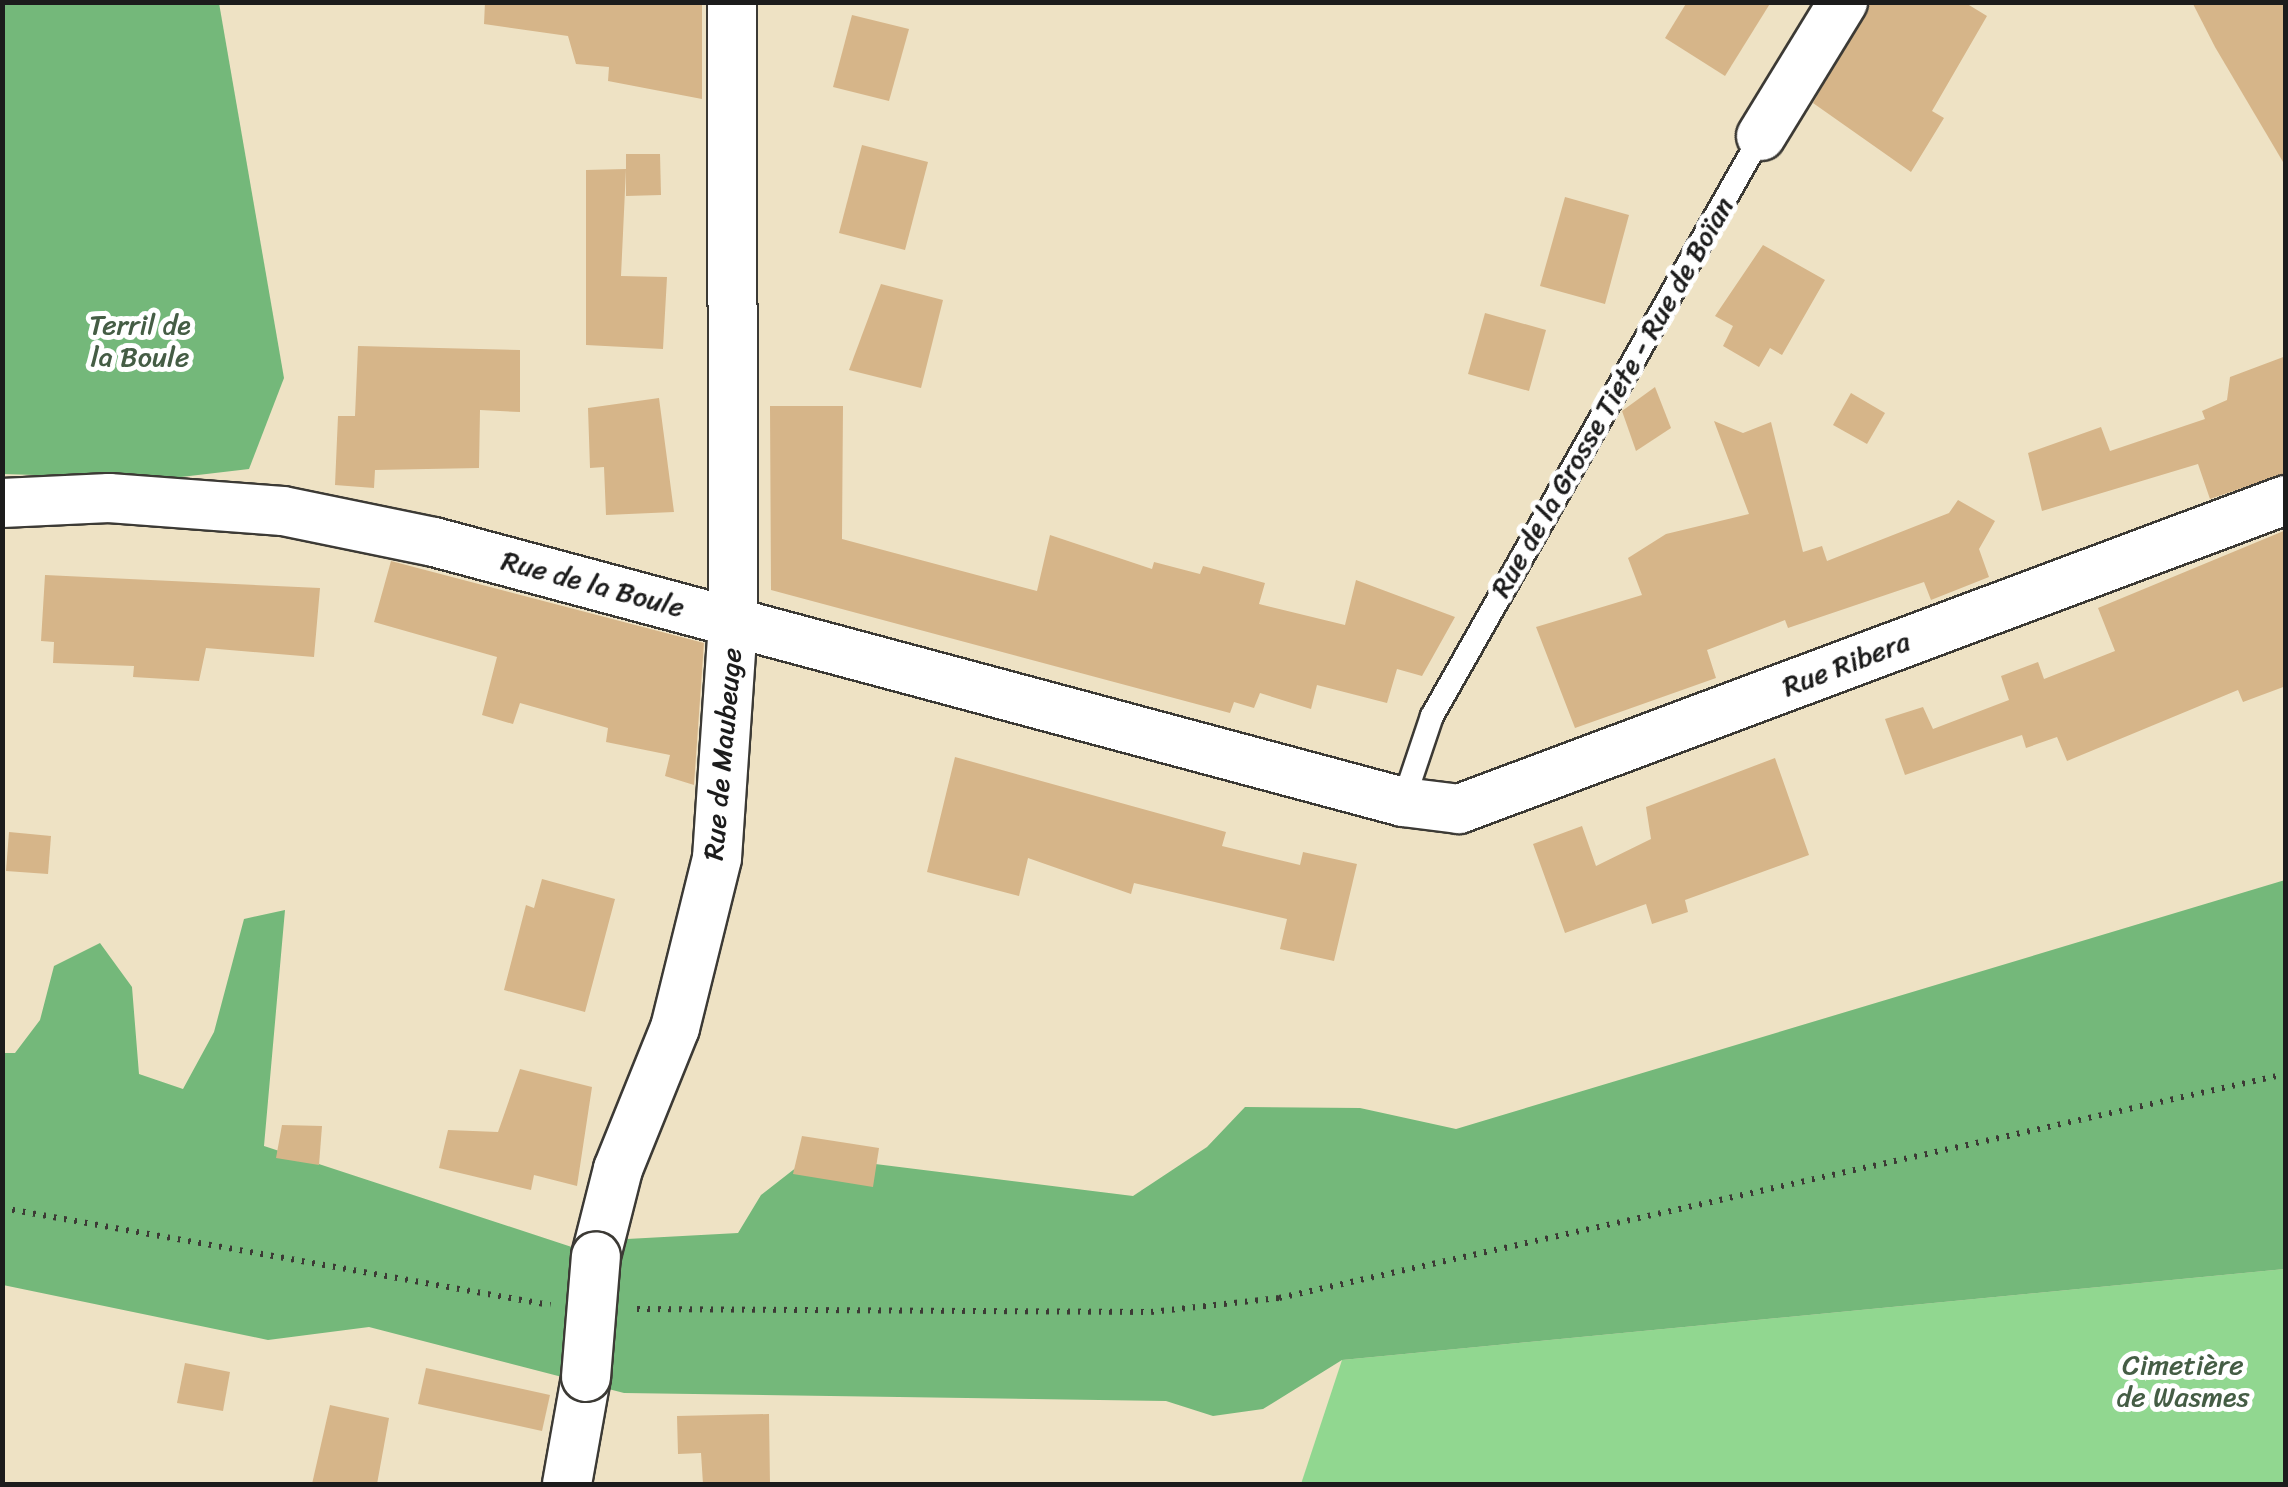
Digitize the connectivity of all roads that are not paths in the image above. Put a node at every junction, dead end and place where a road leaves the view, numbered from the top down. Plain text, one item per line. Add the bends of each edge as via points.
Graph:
1 (732, 2) edge
2 (1842, 2) edge
3 (1761, 136) joint
4 (2286, 500) edge
5 (2, 503) edge
6 (733, 621) junction
7 (1402, 802) junction
8 (567, 1484) edge

1 - 6 street, Rue de Maubeuge
2 - 3 street, Rue de la Grosse Tiete - Rue de Boïan
3 - 7 lane, Rue de la Grosse Tiete - Rue de Boïan via 1432,716
4 - 7 street, Rue Ribera via 1459,809
5 - 6 street, Rue de la Boule via 109,498 283,511
6 - 7 street, Rue de la Boule
6 - 8 street, Rue de Maubeuge, bridge via 718,858 675,1028 618,1170 596,1256 586,1377

